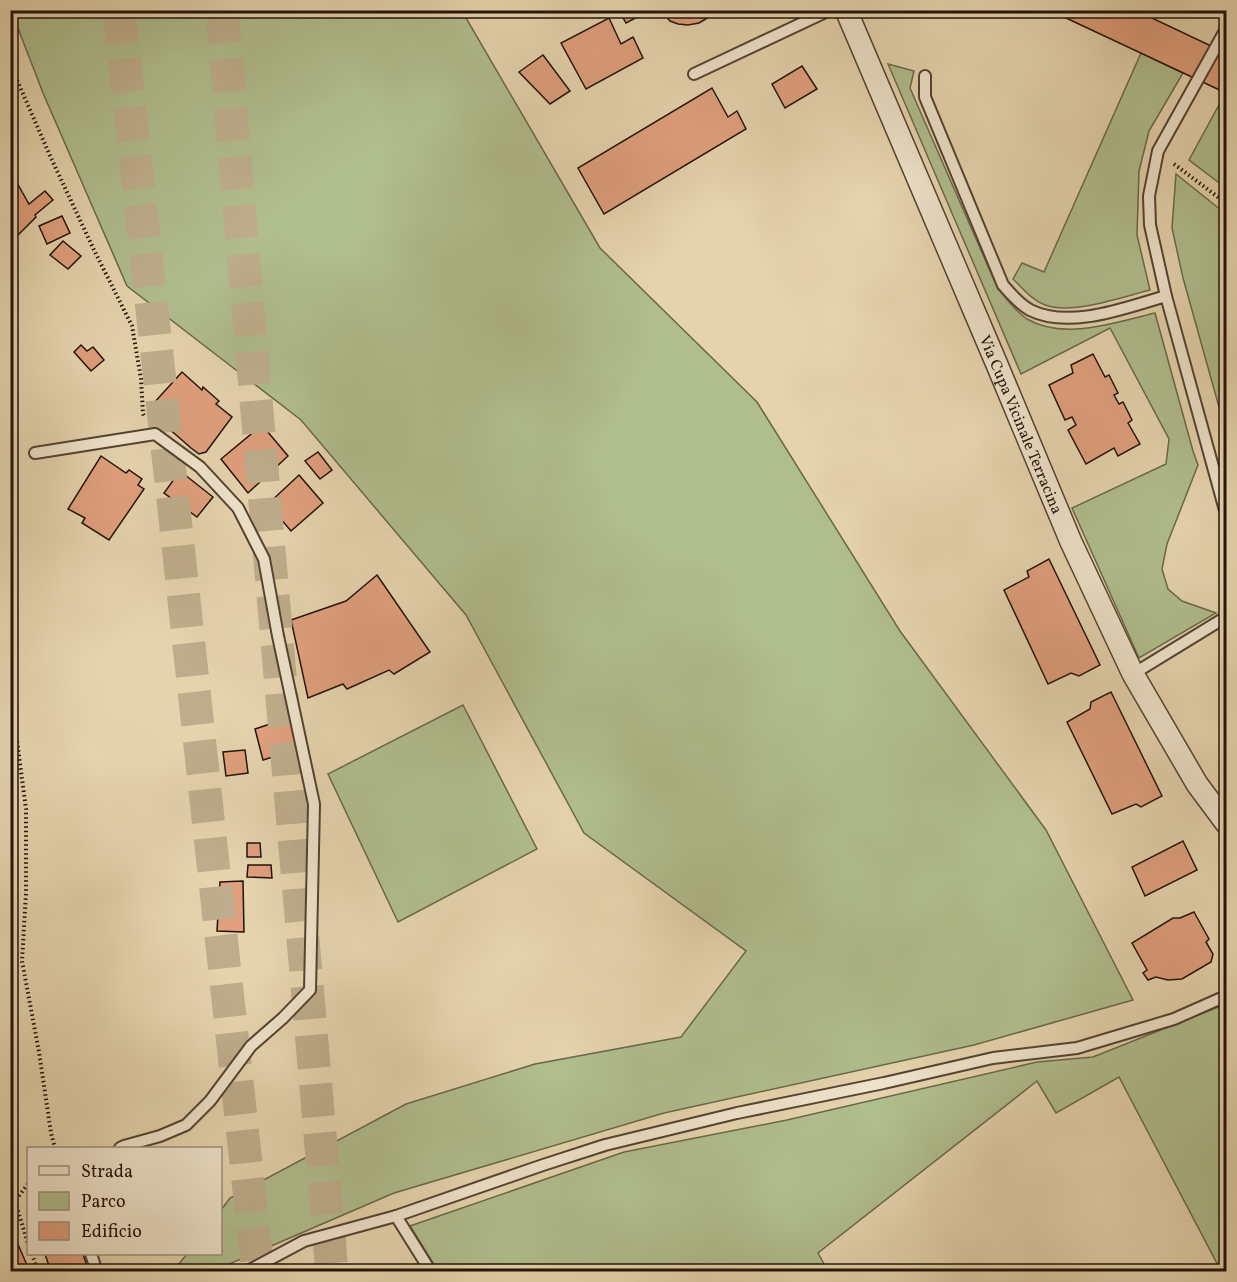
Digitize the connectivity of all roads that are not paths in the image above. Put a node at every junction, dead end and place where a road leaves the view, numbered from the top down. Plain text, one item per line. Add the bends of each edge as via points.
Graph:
1 (830, 10) edge
2 (846, 10) edge
3 (1227, 29) edge
4 (694, 74) dead end
5 (925, 75) dead end
6 (1166, 296) junction
7 (35, 453) dead end
8 (1227, 514) edge
9 (1227, 617) edge
10 (1133, 674) junction
11 (1227, 823) edge
12 (1227, 996) edge
13 (123, 1147) edge
14 (396, 1216) junction
15 (91, 1255) edge
16 (247, 1271) edge
17 (97, 1272) edge
18 (430, 1272) edge

1 - 4 lane
2 - 10 street, Via Cupa Vicinale Terracina via 1071,542
3 - 6 lane via 1158,151 1149,196 1149,225
5 - 6 lane via 925,97 1003,285 1015,299 1043,315 1067,318
6 - 8 lane
7 - 13 lane via 155,434 200,467 238,508 264,559 314,804 310,990 251,1047 210,1101 186,1125
9 - 10 lane
10 - 11 street, Via Cupa Vicinale Terracina via 1197,784
12 - 14 lane via 1174,1018 1077,1048 993,1058 604,1145
14 - 16 lane via 304,1241
14 - 18 lane
15 - 17 lane

